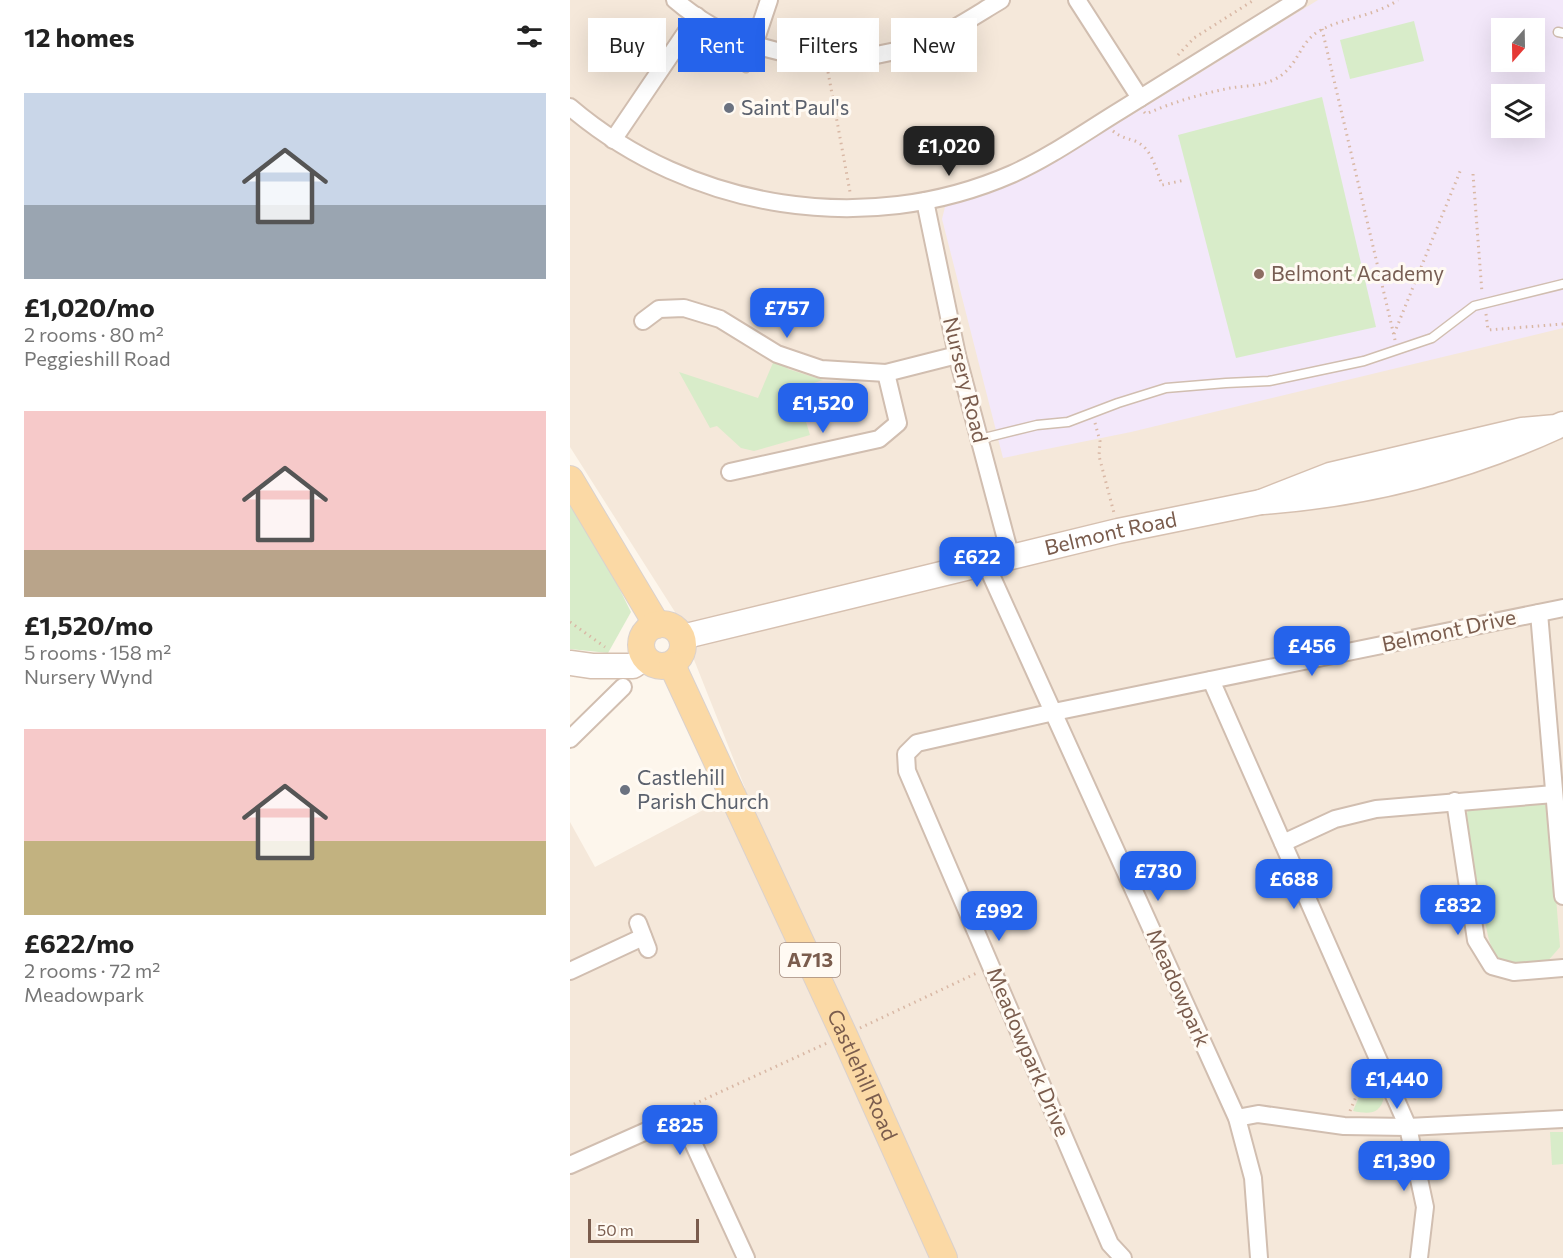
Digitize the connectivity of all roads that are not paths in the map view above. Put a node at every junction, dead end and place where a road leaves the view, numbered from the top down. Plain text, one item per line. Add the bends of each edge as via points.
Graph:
1 (675, 0) edge
2 (769, 0) edge
3 (1001, 0) edge
4 (1077, 0) edge
5 (1298, 0) edge
6 (697, 16) junction
7 (700, 18) edge
8 (763, 18) edge
9 (765, 48) edge
10 (1138, 99) junction
11 (570, 107) edge
12 (613, 140) junction
13 (925, 201) junction
14 (1563, 284) edge
15 (644, 321) dead end
16 (957, 355) junction
17 (886, 373) junction
18 (1559, 426) edge
19 (980, 439) junction
20 (730, 472) dead end
21 (570, 479) edge
22 (1011, 558) junction
23 (986, 564) junction
24 (1563, 608) edge
25 (1539, 613) junction
26 (657, 625) junction
27 (682, 637) junction
28 (645, 658) junction
29 (570, 663) edge
30 (672, 665) junction
31 (1211, 680) junction
32 (623, 687) dead end
33 (1054, 711) junction
34 (570, 739) edge
35 (1554, 794) junction
36 (1455, 801) junction
37 (1283, 843) junction
38 (1563, 896) edge
39 (643, 936) dead end
40 (1563, 968) edge
41 (570, 970) edge
42 (1237, 1118) junction
43 (1563, 1119) edge
44 (1408, 1127) junction
45 (570, 1165) edge
46 (746, 1258) edge
47 (944, 1258) edge
48 (1123, 1258) edge
49 (1259, 1258) edge
50 (1419, 1258) edge

1 - 6 street
2 - 8 street
3 - 9 street via 916,45 863,56 825,58
4 - 10 street
5 - 10 street
6 - 7 street
6 - 12 street
10 - 13 street via 1039,161 983,185
11 - 12 street
12 - 13 street via 685,178 737,195 790,205 853,208
13 - 16 street, Nursery Road
14 - 19 lane via 1474,306 1432,338 1364,361 1269,381 1166,388 1068,422
15 - 17 street via 659,309 684,308 720,319 777,354 821,369
16 - 17 street
16 - 19 street, Nursery Road
17 - 20 street via 898,423 879,439
18 - 22 street, Belmont Road via 1512,447 1426,476 1311,499 1262,502 1118,531
19 - 22 street, Nursery Road
21 - 26 main road
22 - 23 street, Belmont Road
23 - 27 street, Belmont Road
23 - 33 street, Meadowpark
24 - 25 street, Belmont Drive
25 - 31 street, Belmont Drive
25 - 35 street
26 - 27 main road via 669,625
26 - 28 main road via 642,638
27 - 30 main road via 683,653
28 - 29 street via 633,666
28 - 30 main road via 654,666
30 - 47 main road, Castlehill Road / A713
31 - 33 street, Belmont Drive
31 - 37 street
32 - 34 street
33 - 42 street, Meadowpark
33 - 48 street, Meadowpark Drive via 917,743 906,754 907,771 1110,1244
35 - 36 street
35 - 38 street
36 - 37 street via 1376,808 1335,819
36 - 40 street via 1476,940 1492,966 1514,972
37 - 44 street
39 - 41 street
42 - 44 street via 1258,1114 1344,1126
42 - 49 street, Meadowpark via 1253,1178
43 - 44 street
44 - 50 street via 1425,1207
45 - 46 street via 675,1121 689,1134

